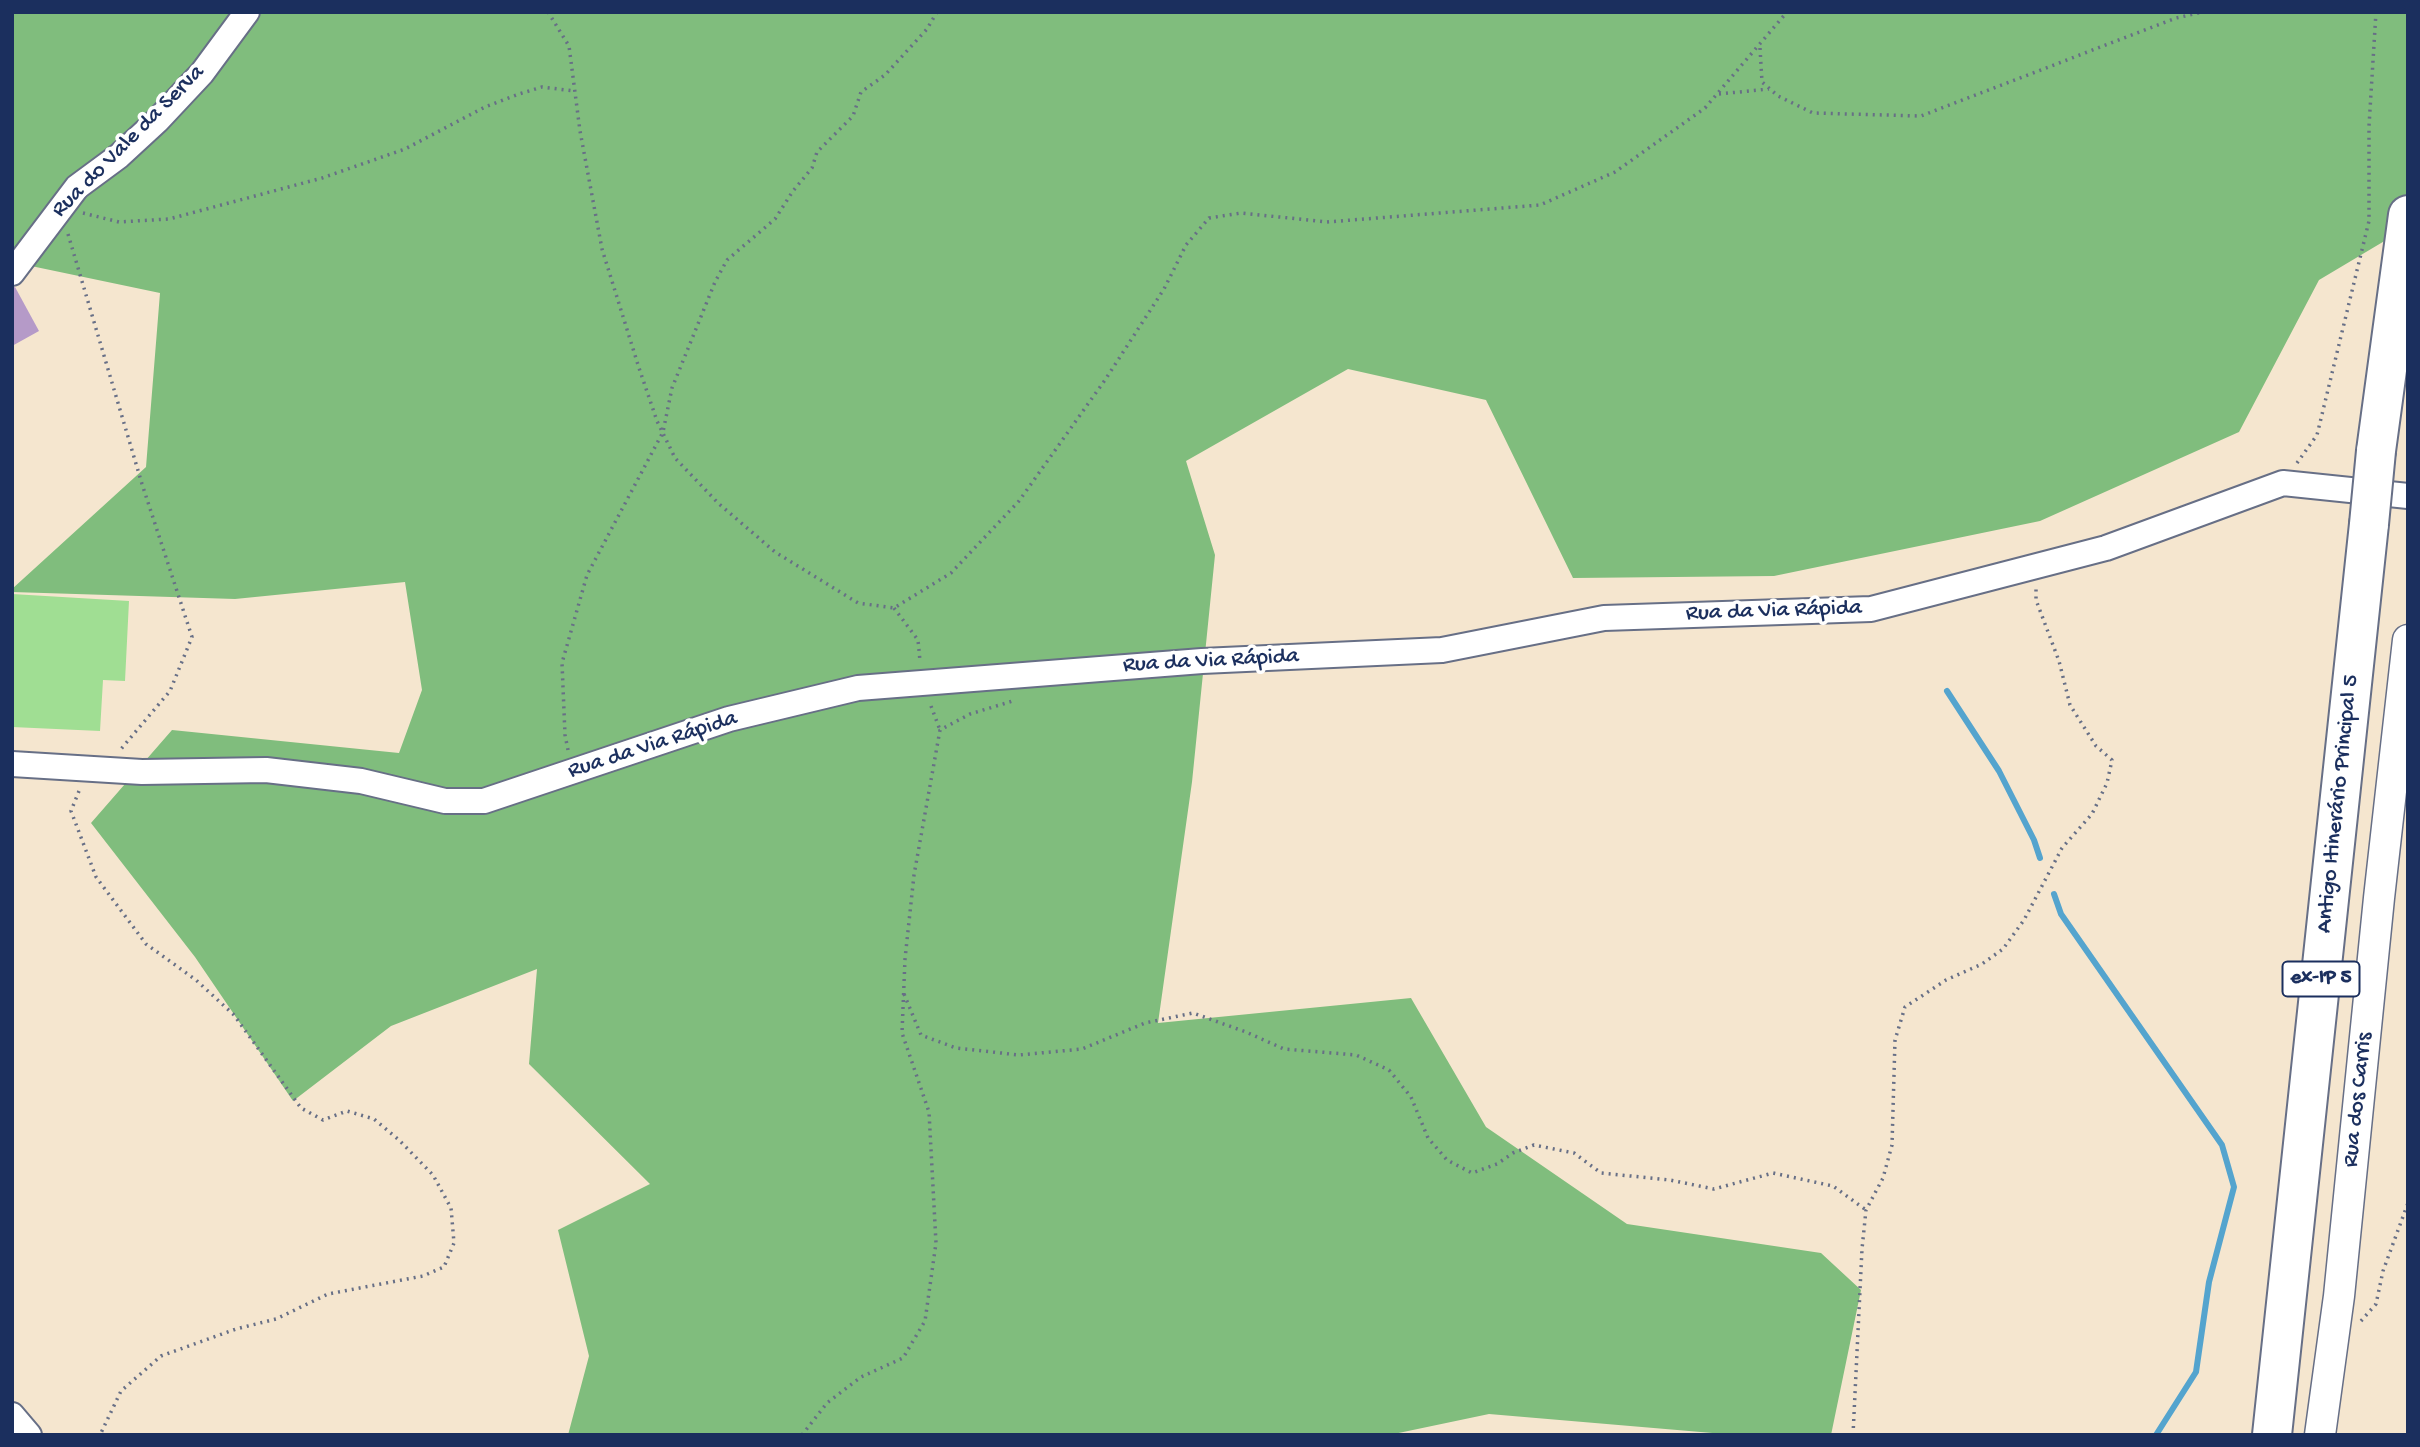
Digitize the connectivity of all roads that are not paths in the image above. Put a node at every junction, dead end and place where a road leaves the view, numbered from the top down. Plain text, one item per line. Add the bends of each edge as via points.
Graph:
1 (247, 12) edge
2 (2408, 215) edge
3 (12, 273) edge
4 (2408, 496) edge
5 (2408, 640) edge
6 (12, 764) edge
7 (12, 1415) edge
8 (29, 1435) edge
9 (2272, 1435) edge
10 (2320, 1435) edge

1 - 3 street, Rua do Vale da Serva via 202,74 157,121 77,187
2 - 9 highway, Antigo Itinerário Principal 5 / ex-IP 5, bridge via 2376,451
4 - 6 street, Rua da Via Rápida via 2283,484 2106,548 1871,610 1604,618 1442,650 1202,661 858,688 729,719 484,801 445,801 361,781 266,770 142,772
5 - 10 street, Rua dos Carris
7 - 8 street

